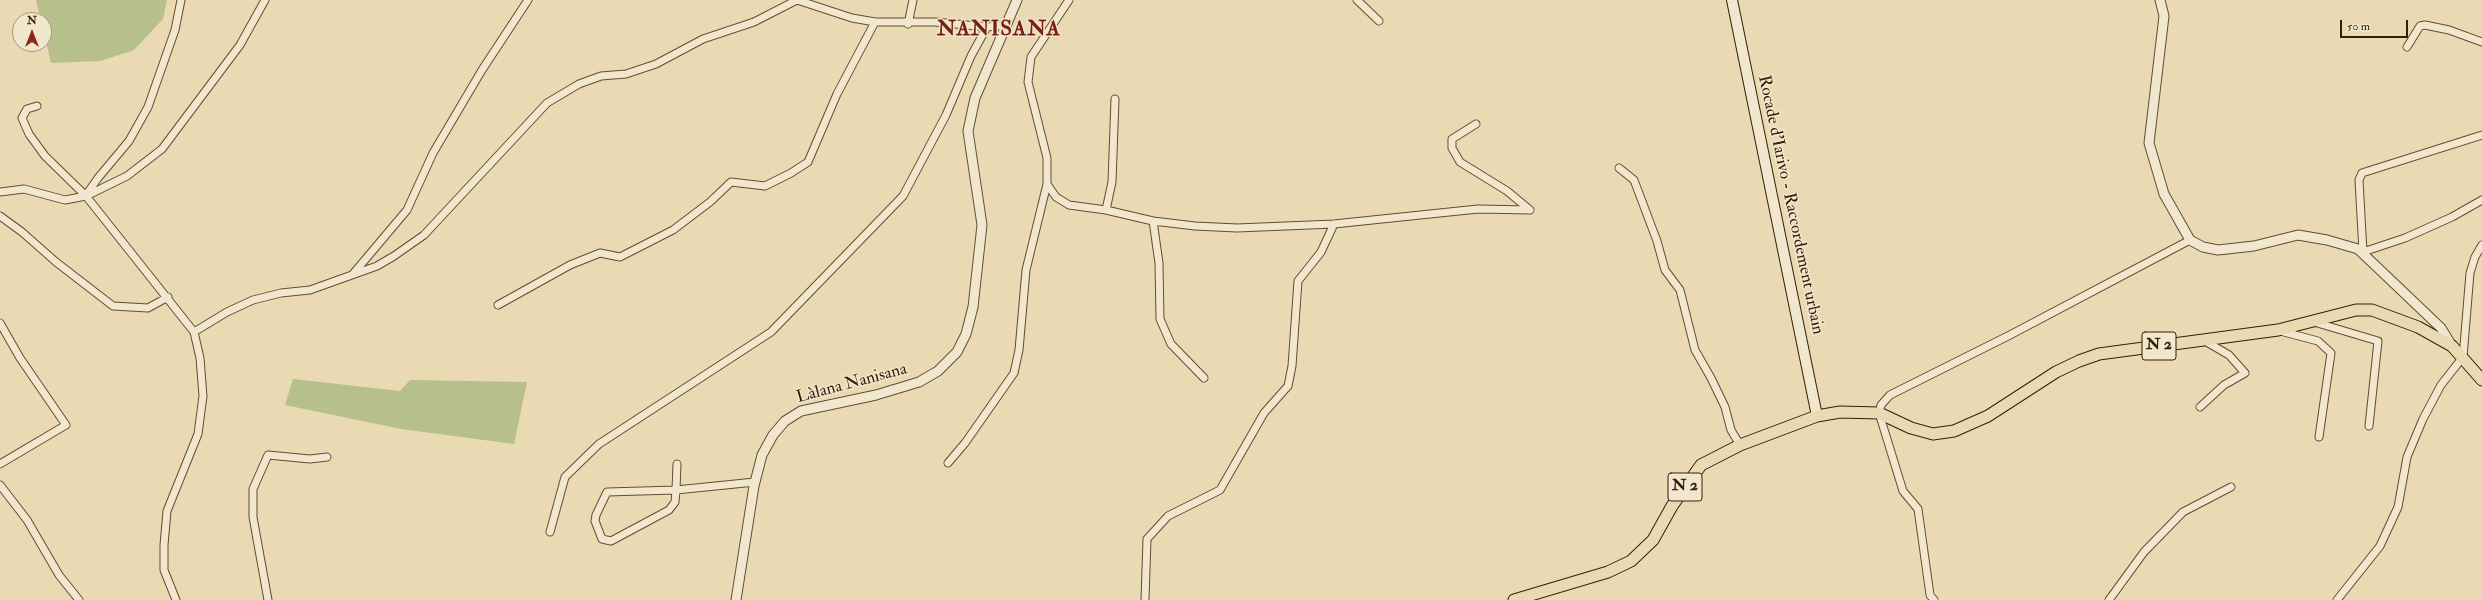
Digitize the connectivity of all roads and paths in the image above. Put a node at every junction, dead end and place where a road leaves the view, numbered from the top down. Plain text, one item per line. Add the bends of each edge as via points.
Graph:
1 (181, 0) edge
2 (265, 0) edge
3 (528, 0) edge
4 (797, 0) edge
5 (913, 0) edge
6 (1017, 0) edge
7 (1069, 0) edge
8 (1357, 0) edge
9 (1732, 0) edge
10 (2160, 0) edge
11 (816, 3) edge
12 (1378, 21) dead end
13 (875, 22) junction
14 (908, 24) junction
15 (1006, 24) junction
16 (987, 27) junction
17 (2482, 42) edge
18 (2407, 47) dead end
19 (1115, 99) dead end
20 (37, 106) dead end
21 (1476, 124) dead end
22 (2482, 135) edge
23 (1619, 168) dead end
24 (1047, 184) junction
25 (0, 192) edge
26 (86, 196) junction
27 (2482, 200) edge
28 (1106, 210) junction
29 (0, 216) edge
30 (1153, 221) junction
31 (1334, 224) junction
32 (2190, 240) junction
33 (2482, 245) edge
34 (2363, 252) junction
35 (351, 276) junction
36 (168, 297) junction
37 (498, 305) dead end
38 (2314, 322) junction
39 (0, 323) edge
40 (2278, 330) junction
41 (194, 332) junction
42 (2206, 341) junction
43 (2452, 346) junction
44 (2463, 357) junction
45 (1204, 378) dead end
46 (2482, 380) edge
47 (2200, 407) dead end
48 (1879, 413) junction
49 (1817, 416) junction
50 (2369, 426) dead end
51 (2319, 437) dead end
52 (1740, 445) junction
53 (327, 457) dead end
54 (948, 463) dead end
55 (0, 464) edge
56 (677, 464) dead end
57 (755, 482) junction
58 (0, 485) edge
59 (2231, 487) dead end
60 (676, 490) junction
61 (550, 532) dead end
62 (79, 600) edge
63 (176, 600) edge
64 (268, 600) edge
65 (736, 600) edge
66 (1145, 600) edge
67 (1514, 600) edge
68 (1934, 600) edge
69 (2109, 600) edge
70 (2337, 600) edge

1 - 26 street via 175,30 148,107 129,141
2 - 26 street via 240,45 162,149 127,176
3 - 35 street via 482,70 433,153 407,210
4 - 11 street
4 - 35 street via 754,22 703,39 656,64 626,74 580,84 548,103 424,235 394,256
5 - 14 street
6 - 15 street, Làlana Nanisana
7 - 24 street via 1031,57 1028,82 1047,158
8 - 12 street
9 - 49 main road, Rocade d'Iarivo - Raccordement urbain
10 - 32 street via 2164,16 2149,143 2164,194
11 - 13 street via 852,18
13 - 14 street
13 - 37 street via 837,94 808,162 791,174 765,186 731,182 710,202 673,230 620,257 600,253 570,265
14 - 16 street via 935,22
15 - 16 street
15 - 57 street, Làlana Nanisana via 975,98 968,131 982,225 973,307 966,334 957,352 938,371 919,382 876,395 801,411 785,421 762,454
16 - 61 street via 971,56 946,115 903,196 771,332 599,444 565,477
17 - 18 street via 2425,24 2420,26
19 - 28 street via 1112,182
20 - 26 street via 27,109 22,118 29,134 45,156
21 - 31 street via 1452,139 1452,148 1460,162 1507,191 1530,210 1478,209
22 - 34 street via 2362,173 2359,180
23 - 52 street via 1634,180 1665,270 1680,290 1695,350 1725,407 1731,430
24 - 28 street via 1056,198 1069,205
24 - 54 street via 1026,270 1019,350 1014,373
25 - 26 street via 24,189 65,200
26 - 36 street
27 - 34 street via 2405,238
28 - 30 street
29 - 36 street via 113,306 148,308
30 - 31 street via 1237,228
30 - 45 street via 1159,263 1160,319 1171,344
31 - 66 street via 1321,252 1298,281 1292,366 1288,386 1264,413 1220,490 1168,516 1147,539
32 - 34 street via 2218,250 2254,246 2298,235 2327,240
32 - 48 street via 1890,395 1881,405
33 - 44 street via 2470,273
34 - 43 street via 2441,328
35 - 41 street via 310,290 280,293 253,300
36 - 41 street
38 - 40 main road, N 2
38 - 43 main road, N 2 via 2356,310 2372,310 2418,327
38 - 50 street via 2378,341
39 - 55 street via 20,358 66,425
40 - 42 main road, N 2
40 - 51 street via 2318,341 2331,353
41 - 63 street via 200,358 203,396 198,434 167,511 164,545 164,570
42 - 47 street via 2229,355 2245,373 2224,385
42 - 48 main road, N 2 via 2120,351 2079,361 2056,372 1988,416 1954,430 1933,434 1911,428
43 - 44 main road, N 2
44 - 46 main road, N 2
44 - 70 street via 2441,385 2423,419 2407,457 2398,507 2380,546
48 - 49 main road, N 2 via 1840,412
48 - 68 street via 1903,491 1918,509 1930,595
49 - 52 main road, N 2
52 - 67 main road, N 2 via 1701,465 1672,506 1653,540 1631,561 1608,572
53 - 64 street via 310,460 268,455 253,489 253,517
56 - 60 street
57 - 60 street
57 - 65 street, Làlana Nanisana
58 - 62 street via 28,520 59,575
59 - 69 street via 2183,512 2144,552
60 - 60 street via 607,492 595,521 602,539 611,541 669,510 675,502

